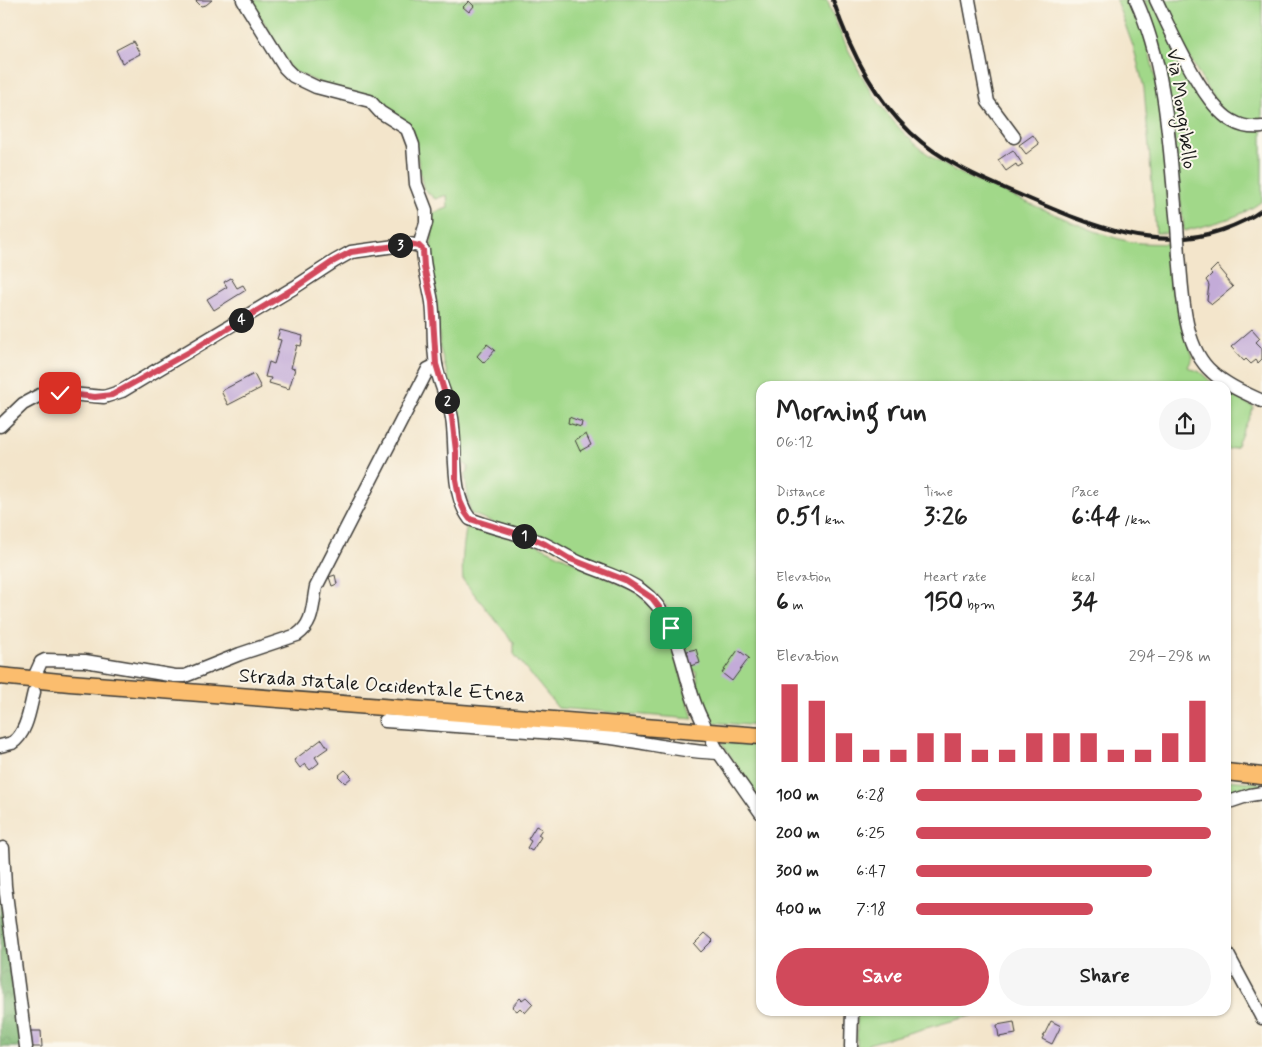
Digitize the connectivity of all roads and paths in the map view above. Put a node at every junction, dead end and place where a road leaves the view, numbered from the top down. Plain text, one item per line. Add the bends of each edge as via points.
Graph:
1 (243, 0) edge
2 (969, 0) edge
3 (1136, 0) edge
4 (1156, 0) edge
5 (1262, 127) edge
6 (1014, 137) dead end
7 (419, 246) junction
8 (436, 364) junction
9 (1225, 381) edge
10 (1231, 384) edge
11 (1262, 401) edge
12 (0, 426) edge
13 (36, 673) dead end
14 (0, 676) edge
15 (34, 692) dead end
16 (385, 721) dead end
17 (704, 724) dead end
18 (756, 736) edge
19 (0, 746) edge
20 (1231, 773) edge
21 (1262, 776) edge
22 (1262, 793) edge
23 (1231, 801) edge
24 (756, 806) edge
25 (3, 848) dead end
26 (1231, 960) edge
27 (852, 1016) edge
28 (1262, 1018) edge
29 (26, 1047) edge
30 (850, 1047) edge

1 - 7 street via 293,76 316,87 370,101 385,116 407,129 413,145 416,184 426,210
2 - 6 street via 988,102
3 - 9 street, Via Mongibello, bridge via 1151,37 1162,82 1186,320 1204,363
4 - 5 street via 1201,87 1221,113 1240,125
7 - 8 street via 423,250 432,302
7 - 12 street via 410,244 351,252 122,391 104,397 60,393 40,395 23,404
8 - 13 street via 428,369 316,587 310,621 304,630 185,676 85,661 45,660
8 - 17 street via 452,417 460,501 470,519 534,539 568,558 625,580 652,598 671,628
10 - 11 street, Via Mongibello, bridge
14 - 18 main road, Strada statale Occidentale Etnea
15 - 19 street via 20,735
16 - 24 street via 604,737 694,752 716,747
20 - 21 main road
22 - 23 street
25 - 29 street
26 - 28 street
27 - 30 street

